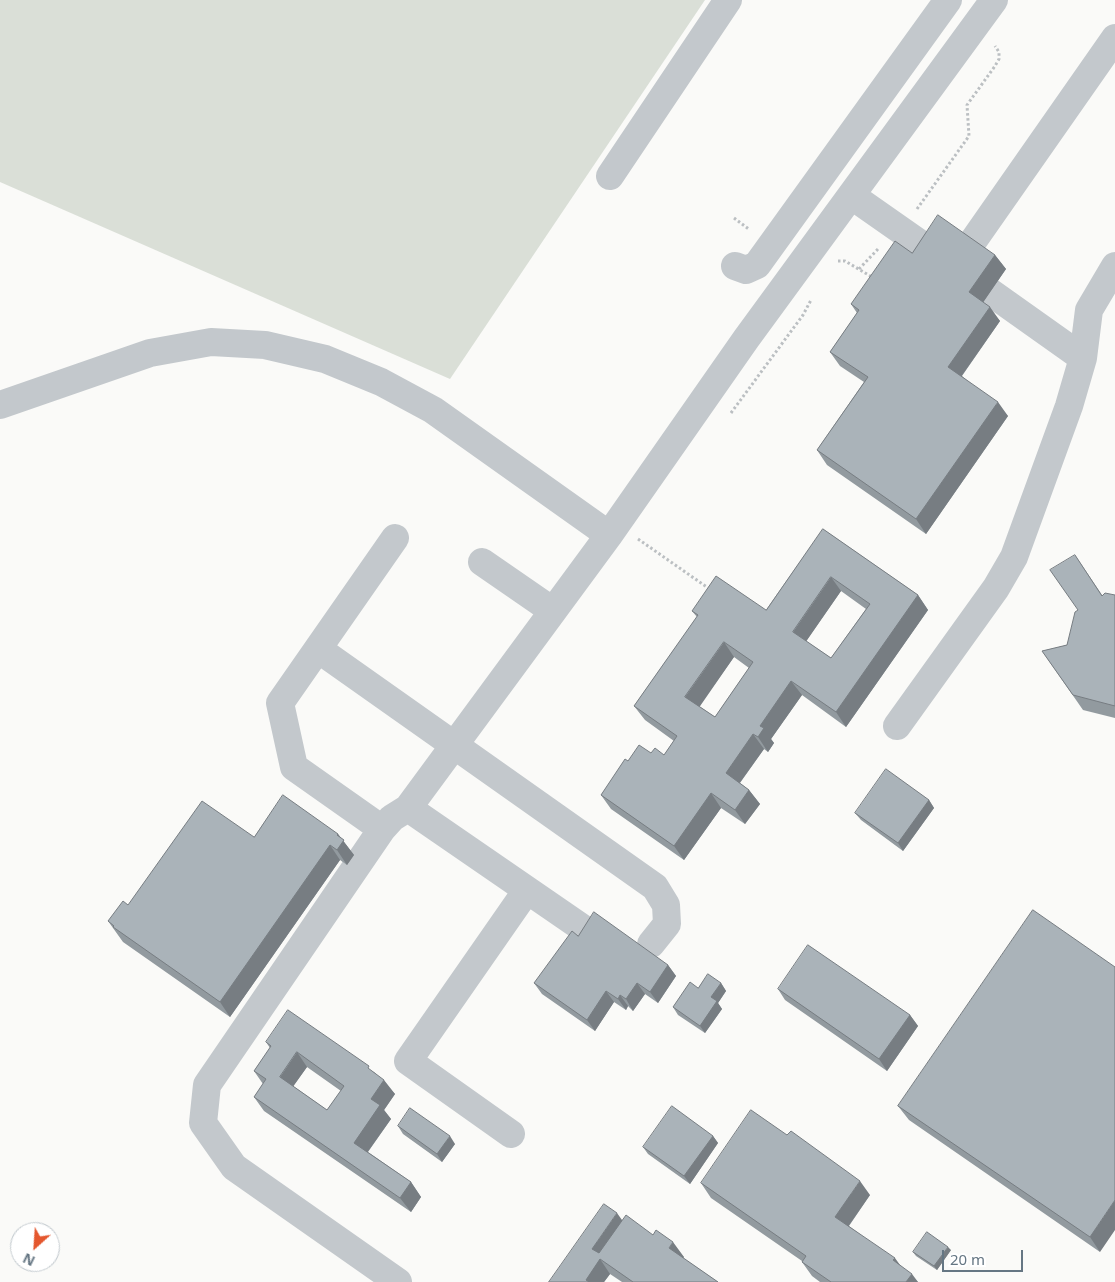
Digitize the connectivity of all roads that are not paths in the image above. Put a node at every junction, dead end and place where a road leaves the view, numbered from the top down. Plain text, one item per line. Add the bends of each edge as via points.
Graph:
1 (728, 0) edge
2 (948, 0) edge
3 (994, 0) edge
4 (1115, 38) edge
5 (610, 176) dead end
6 (852, 196) junction
7 (971, 244) edge
8 (932, 252) edge
9 (735, 266) dead end
10 (1115, 266) edge
11 (990, 292) dead end
12 (1083, 358) junction
13 (0, 405) edge
14 (613, 529) junction
15 (394, 538) dead end
16 (482, 562) dead end
17 (553, 611) junction
18 (318, 649) junction
19 (896, 726) dead end
20 (454, 745) junction
21 (408, 808) junction
22 (382, 829) junction
23 (527, 890) junction
24 (594, 936) edge
25 (651, 944) dead end
26 (511, 1134) dead end
27 (398, 1282) edge

1 - 5 street
2 - 9 street via 757,265 746,270
3 - 6 street
4 - 7 street
6 - 8 street
6 - 14 street via 746,339
10 - 12 street via 1089,310
11 - 12 street
12 - 19 street via 1014,557 996,588
13 - 14 street via 150,353 211,342 265,345 325,359 381,382 433,410
14 - 17 street
15 - 18 street
16 - 17 street
17 - 20 street
18 - 20 street
18 - 22 street via 280,704 294,767
20 - 21 street
20 - 25 street via 655,887 666,905 667,924
21 - 22 street
21 - 23 street
22 - 27 street via 207,1085 203,1124 234,1167
23 - 24 street
23 - 26 street via 408,1061

